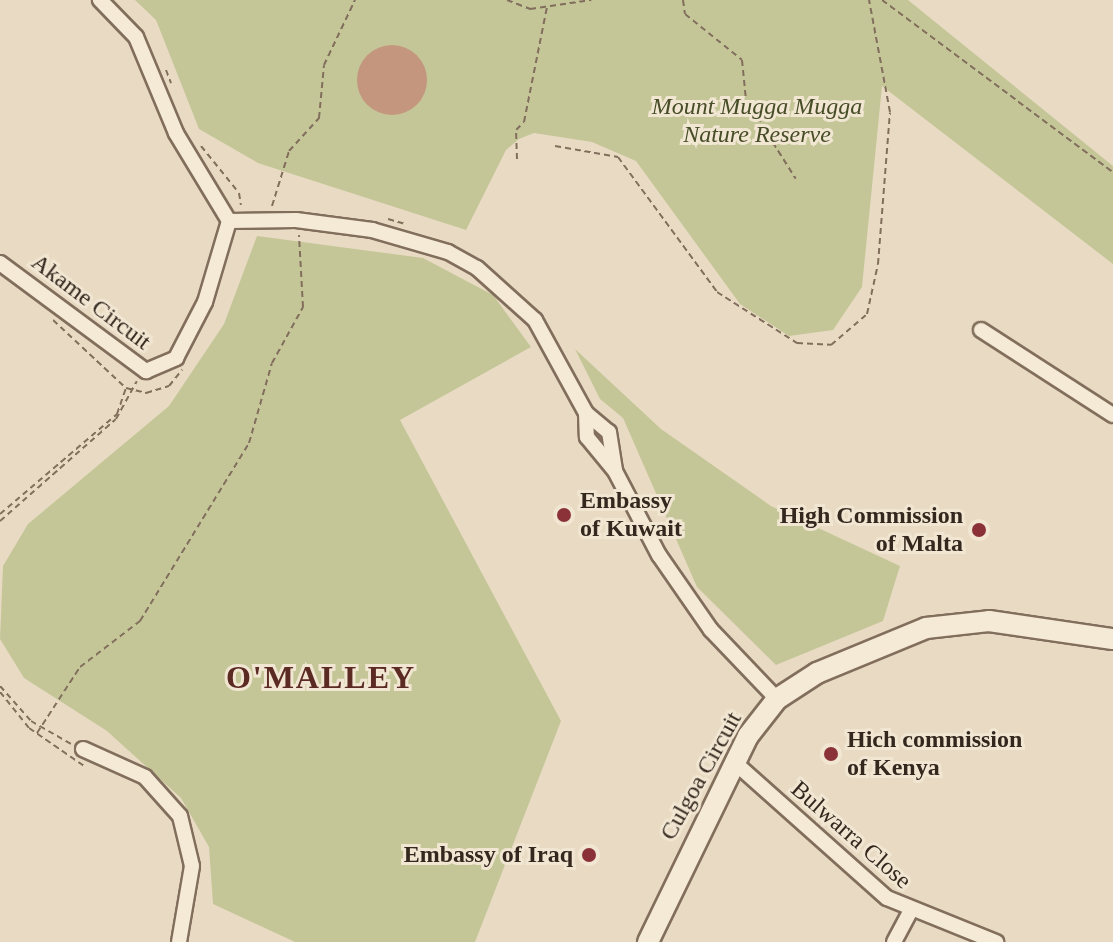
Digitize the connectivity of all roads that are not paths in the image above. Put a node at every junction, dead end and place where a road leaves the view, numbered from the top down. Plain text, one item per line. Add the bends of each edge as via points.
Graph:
1 (100, 0) edge
2 (229, 221) junction
3 (0, 263) edge
4 (981, 330) dead end
5 (586, 413) junction
6 (1113, 415) edge
7 (615, 471) junction
8 (1113, 639) edge
9 (777, 699) junction
10 (83, 749) road end
11 (733, 761) junction
12 (910, 912) junction
13 (179, 942) edge
14 (648, 942) edge
15 (894, 942) edge
16 (996, 942) edge

1 - 2 street via 136,37 176,133
2 - 3 street, Akame Circuit via 205,302 176,358 159,370 142,370
2 - 5 street via 270,213 401,238 477,268 535,320
4 - 6 street
5 - 7 street via 587,437
5 - 7 street via 609,432
7 - 9 street via 659,555 711,630
8 - 9 street, Culgoa Circuit via 989,621 926,628 850,653
9 - 11 street, Culgoa Circuit
10 - 13 street via 145,777 180,816 192,866
11 - 12 street, Bulwarra Close
11 - 14 street, Culgoa Circuit
12 - 15 street
12 - 16 street, Bulwarra Close

